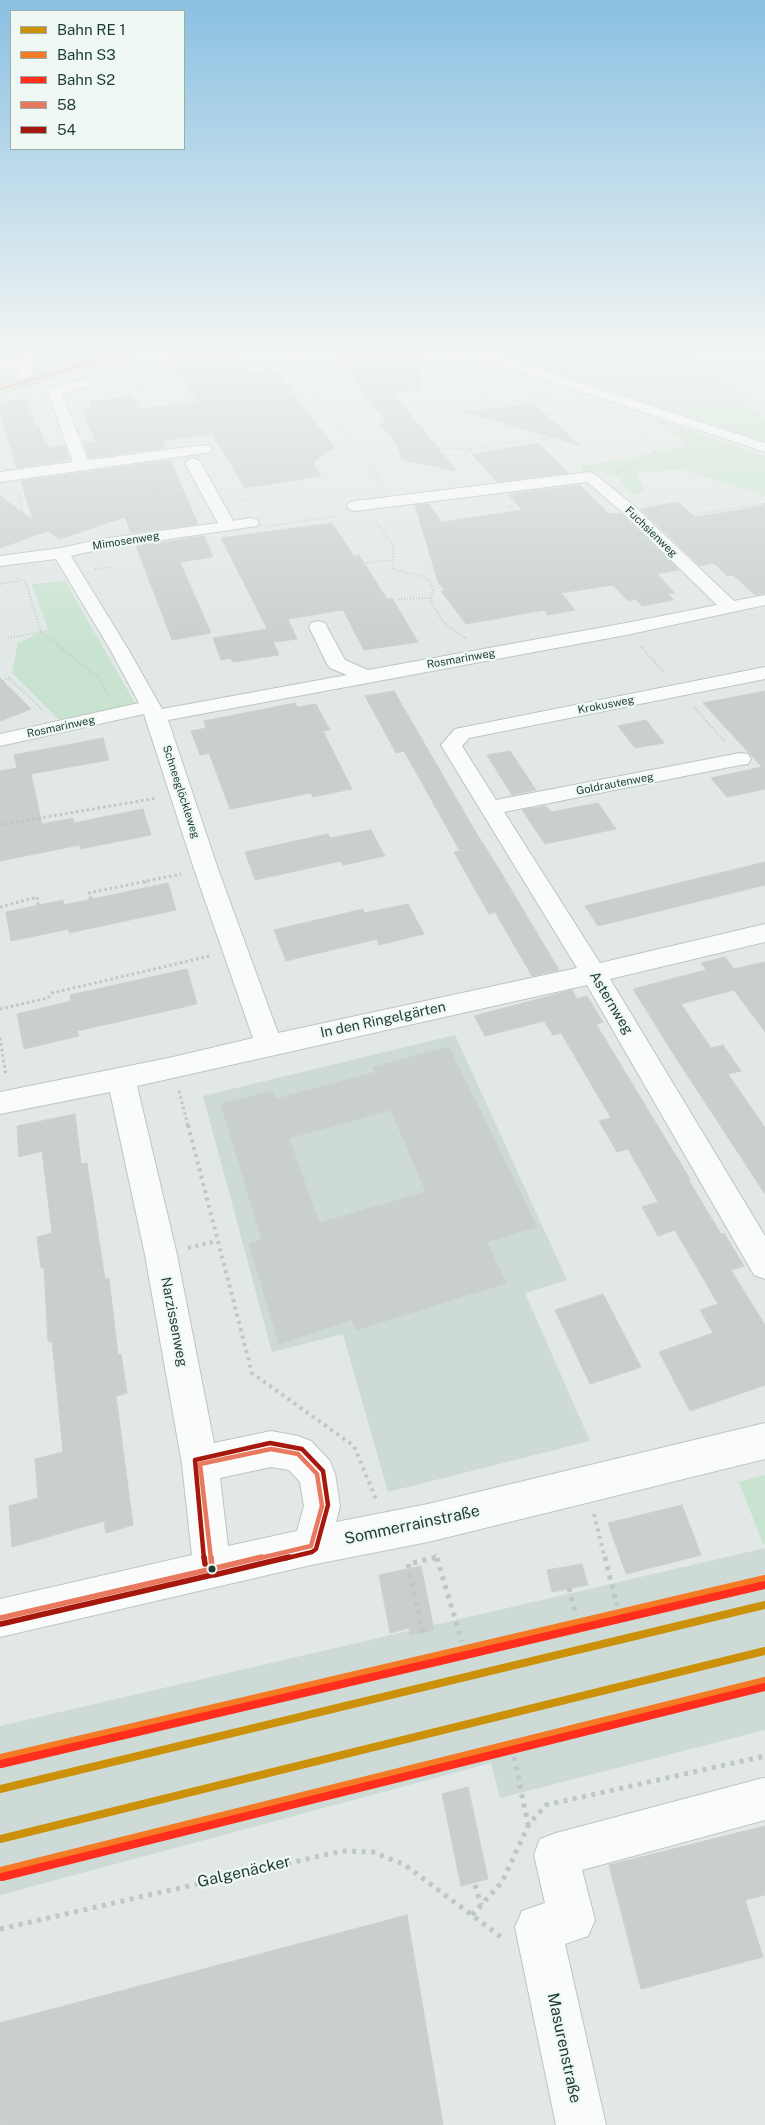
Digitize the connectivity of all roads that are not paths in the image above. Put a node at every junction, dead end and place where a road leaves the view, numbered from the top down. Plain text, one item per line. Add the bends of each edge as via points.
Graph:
1 (76, 450) edge
2 (196, 450) edge
3 (193, 463) dead end
4 (82, 465) junction
5 (0, 477) edge
6 (361, 506) road end
7 (251, 523) road end
8 (228, 526) junction
9 (61, 553) junction
10 (15, 560) edge
11 (765, 600) edge
12 (730, 607) junction
13 (318, 627) dead end
14 (765, 674) edge
15 (366, 676) junction
16 (154, 711) junction
17 (0, 740) edge
18 (451, 745) joint
19 (740, 759) road end
20 (490, 808) junction
21 (765, 933) edge
22 (594, 974) junction
23 (269, 1045) junction
24 (121, 1078) junction
25 (5, 1102) edge
26 (765, 1265) edge
27 (765, 1441) edge
28 (200, 1464) junction
29 (312, 1546) junction
30 (212, 1569) junction
31 (0, 1618) edge
32 (764, 1777) edge
33 (581, 2125) edge

1 - 4 street
2 - 4 street
3 - 8 street
4 - 5 street
6 - 12 street, Fuchsienweg via 587,477 641,522
7 - 8 street, Mimosenweg
8 - 9 street, Mimosenweg via 101,544
9 - 10 street, Mimosenweg
9 - 16 street, Schneeglöckleweg
11 - 12 street, Rosmarinweg
12 - 15 street, Rosmarinweg
13 - 15 street via 338,664
14 - 18 street, Krokusweg via 462,734
15 - 16 street, Rosmarinweg via 336,684
16 - 17 street, Rosmarinweg via 118,714
16 - 23 street, Schneeglöckleweg
18 - 20 street, Asternweg
19 - 20 street, Goldrautenweg
20 - 22 street, Asternweg
21 - 22 street, In den Ringelgärten
22 - 23 street, In den Ringelgärten
22 - 26 street, Asternweg
23 - 24 street, In den Ringelgärten
24 - 25 street, In den Ringelgärten
24 - 28 street, Narzissenweg via 161,1254
27 - 29 street, Sommerrainstraße via 428,1523
28 - 29 street via 271,1449 298,1454 317,1474 322,1506
28 - 30 street, Narzissenweg
29 - 30 street, Sommerrainstraße
30 - 31 street, Sommerrainstraße
32 - 33 street, Masurenstraße via 556,1855 572,1920 538,1927

